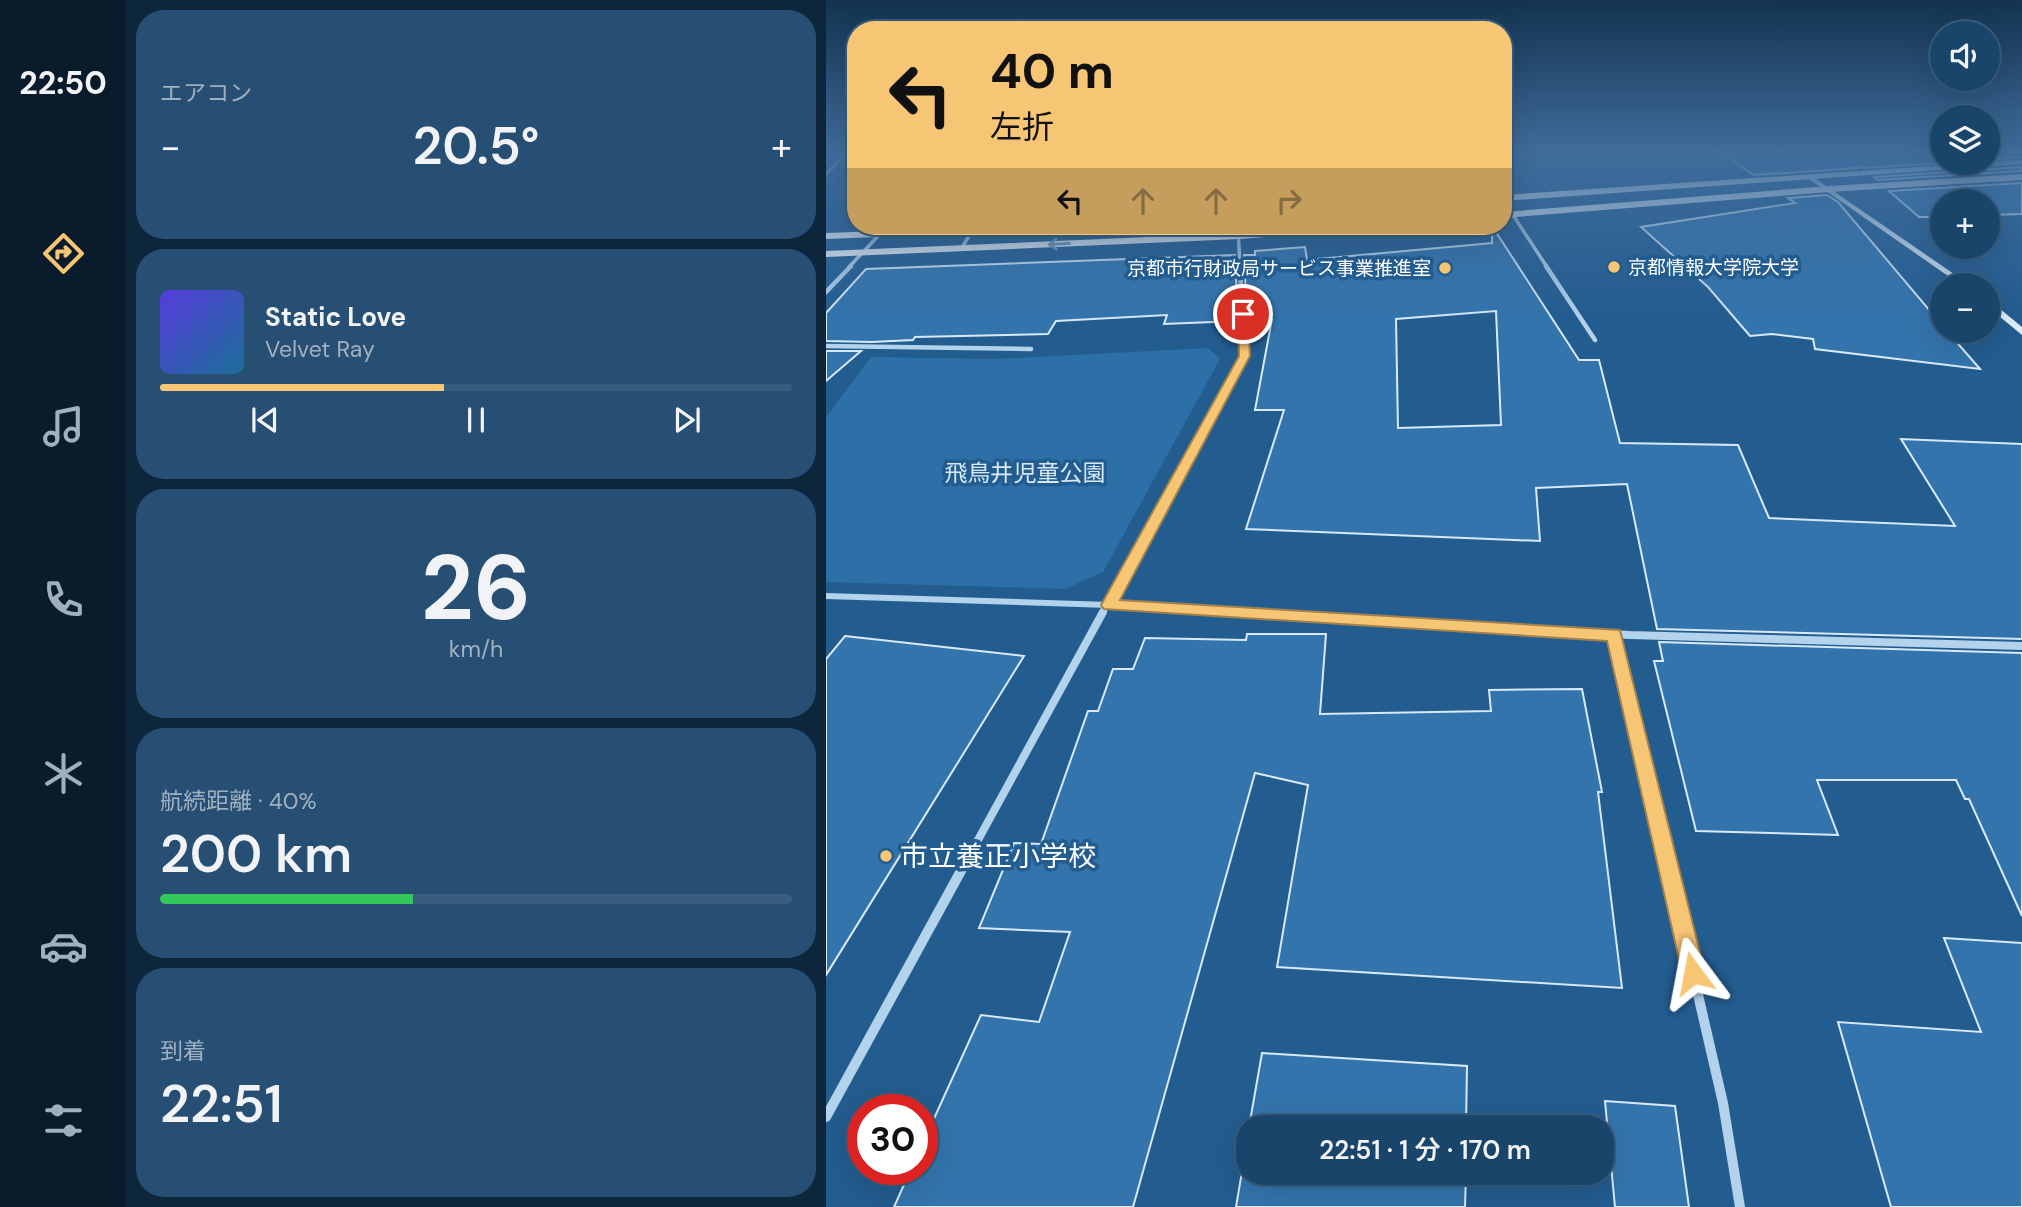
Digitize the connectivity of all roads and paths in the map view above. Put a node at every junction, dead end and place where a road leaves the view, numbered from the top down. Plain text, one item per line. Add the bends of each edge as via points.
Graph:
1 (1590, 208) edge
2 (1857, 208) edge
3 (1512, 215) edge
4 (1512, 221) edge
5 (853, 235) edge
6 (879, 235) edge
7 (970, 235) edge
8 (1177, 235) edge
9 (1239, 235) edge
10 (826, 236) edge
11 (961, 249) junction
12 (862, 253) junction
13 (826, 254) edge
14 (1949, 273) edge
15 (826, 292) edge
16 (2000, 313) edge
17 (2022, 332) edge
18 (1595, 340) dead end
19 (826, 346) edge
20 (1031, 349) dead end
21 (826, 596) edge
22 (1109, 605) junction
23 (1614, 635) junction
24 (2022, 646) edge
25 (826, 1116) edge
26 (1740, 1207) edge

1 - 3 main road
2 - 14 street
4 - 18 street
5 - 10 main road
6 - 12 street
7 - 11 street
8 -> 11 main road
9 - 22 street via 1244,356
11 - 12 main road
12 - 13 main road
12 - 15 street
16 - 17 street
19 - 20 street
21 - 22 street
22 - 23 street
22 - 25 street
23 - 24 street
23 - 26 street via 1723,1103

